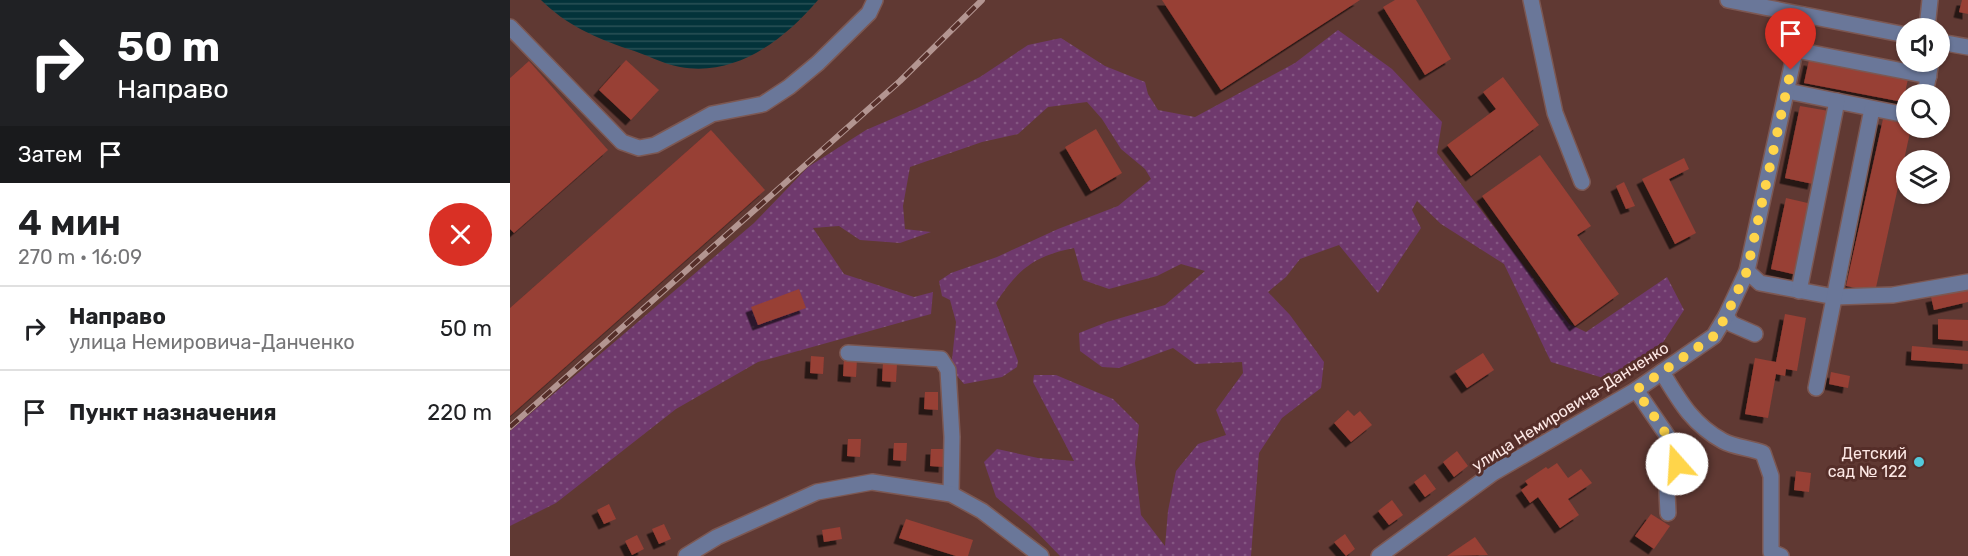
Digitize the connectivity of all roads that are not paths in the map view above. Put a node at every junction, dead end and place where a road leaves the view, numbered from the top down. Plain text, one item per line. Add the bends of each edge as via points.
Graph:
1 (875, 0) edge
2 (1531, 0) edge
3 (1728, 0) edge
4 (1930, 0) edge
5 (1800, 10) edge
6 (1928, 18) edge
7 (510, 27) edge
8 (1896, 33) edge
9 (1950, 44) edge
10 (1968, 47) edge
11 (1796, 50) junction
12 (1896, 64) edge
13 (1787, 91) junction
14 (1837, 101) junction
15 (1872, 109) junction
16 (1896, 113) edge
17 (1582, 182) dead end
18 (1747, 271) junction
19 (1968, 282) edge
20 (1799, 291) junction
21 (1835, 297) junction
22 (1726, 316) junction
23 (1755, 334) dead end
24 (848, 352) dead end
25 (1662, 372) junction
26 (1816, 388) dead end
27 (1636, 390) junction
28 (951, 494) junction
29 (1668, 513) dead end
30 (1772, 555) edge
31 (686, 556) edge
32 (1041, 556) edge
33 (1379, 556) edge

1 - 7 street via 869,13 818,63 763,104 712,114 655,145 639,148 622,142
2 - 17 street via 1555,113
3 - 5 street
4 - 6 street
5 - 8 street
5 - 11 street, улица Немировича-Данченко
9 - 10 street
11 - 12 street
11 - 13 street, улица Немировича-Данченко
13 - 14 street
13 - 18 street, улица Немировича-Данченко
14 - 15 street
14 - 20 street
15 - 16 street
15 - 21 street
18 - 20 street via 1760,283
18 - 22 street, улица Немировича-Данченко
19 - 21 street via 1893,295
20 - 21 street
21 - 26 street
22 - 23 street via 1732,324
22 - 25 street, улица Немировича-Данченко via 1714,336
24 - 28 street via 941,358 945,363 952,437
25 - 27 street, улица Немировича-Данченко
25 - 30 street via 1687,413 1699,424 1724,442 1763,453 1771,476
27 - 29 street via 1675,447 1677,464 1669,475
27 - 33 street, улица Немировича-Данченко via 1493,473
28 - 31 street via 872,482 817,492 717,537
28 - 32 street via 982,511

